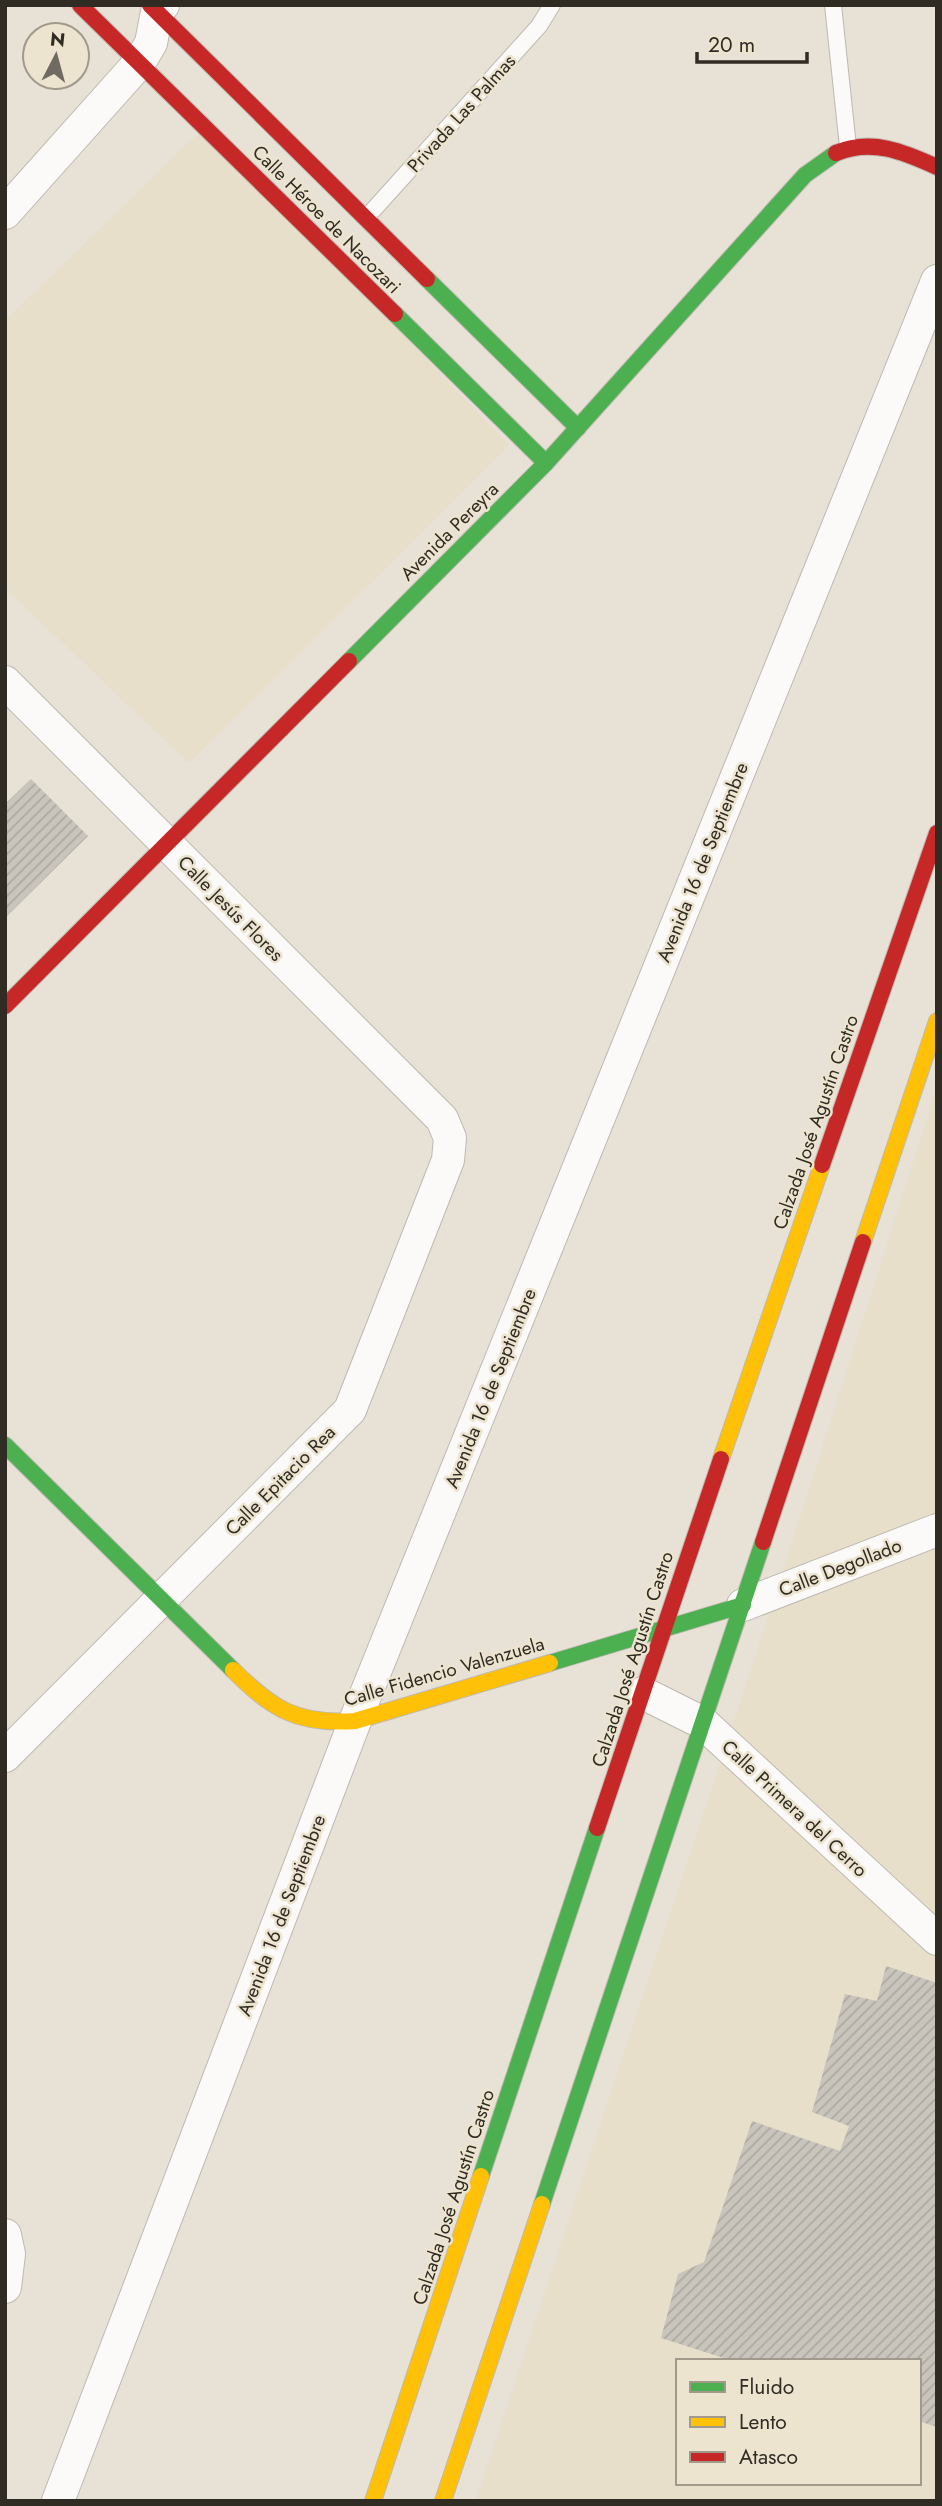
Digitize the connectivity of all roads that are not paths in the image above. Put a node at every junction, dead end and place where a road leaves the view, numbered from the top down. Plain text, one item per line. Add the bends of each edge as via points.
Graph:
1 (80, 5) edge
2 (552, 5) edge
3 (833, 5) edge
4 (157, 7) edge
5 (139, 63) junction
6 (848, 147) junction
7 (937, 167) edge
8 (5, 213) edge
9 (366, 218) junction
10 (937, 281) edge
11 (579, 428) junction
12 (546, 463) junction
13 (5, 682) edge
14 (937, 833) edge
15 (168, 844) junction
16 (5, 1006) edge
17 (937, 1021) edge
18 (450, 1138) joint
19 (5, 1446) edge
20 (937, 1530) edge
21 (163, 1599) junction
22 (743, 1605) junction
23 (663, 1628) junction
24 (643, 1693) junction
25 (355, 1721) junction
26 (703, 1723) junction
27 (5, 1756) edge
28 (937, 1939) edge
29 (5, 2235) edge
30 (5, 2287) edge
31 (58, 2501) edge
32 (373, 2501) edge
33 (443, 2501) edge

1 - 5 main road, Calle Héroe de Nacozari
2 - 9 lane, Privada Las Palmas via 519,49
3 - 6 lane
4 - 5 street via 151,43
4 - 9 main road, Calle Héroe de Nacozari
5 - 8 street
5 - 12 main road, Calle Héroe de Nacozari
6 - 7 main road, Avenida Pereyra via 872,144
6 - 11 main road, Avenida Pereyra via 805,175
9 - 11 main road, Calle Héroe de Nacozari
10 - 25 street, Avenida 16 de Septiembre
11 - 12 main road, Avenida Pereyra
12 - 15 main road, Avenida Pereyra
13 - 15 street, Calle Jesús Flores
14 - 23 main road, Calzada José Agustín Castro
15 - 16 main road, Avenida Pereyra
15 - 18 street, Calle Jesús Flores via 442,1119
17 - 22 main road
18 - 21 street, Calle Epitacio Rea via 448,1160 350,1410
19 - 21 main road, Calle Fidencio Valenzuela
20 - 22 street, Calle Degollado
21 - 25 main road, Calle Fidencio Valenzuela via 264,1701 328,1724
21 - 27 street, Calle Epitacio Rea
22 - 23 main road, Calle Fidencio Valenzuela
22 - 26 main road
23 - 24 main road, Calzada José Agustín Castro
23 - 25 main road, Calle Fidencio Valenzuela
24 - 26 street, Calle Primera del Cerro
24 - 32 main road, Calzada José Agustín Castro
25 - 31 street, Avenida 16 de Septiembre
26 - 28 street, Calle Primera del Cerro
26 - 33 main road
29 - 30 street via 9,2254

